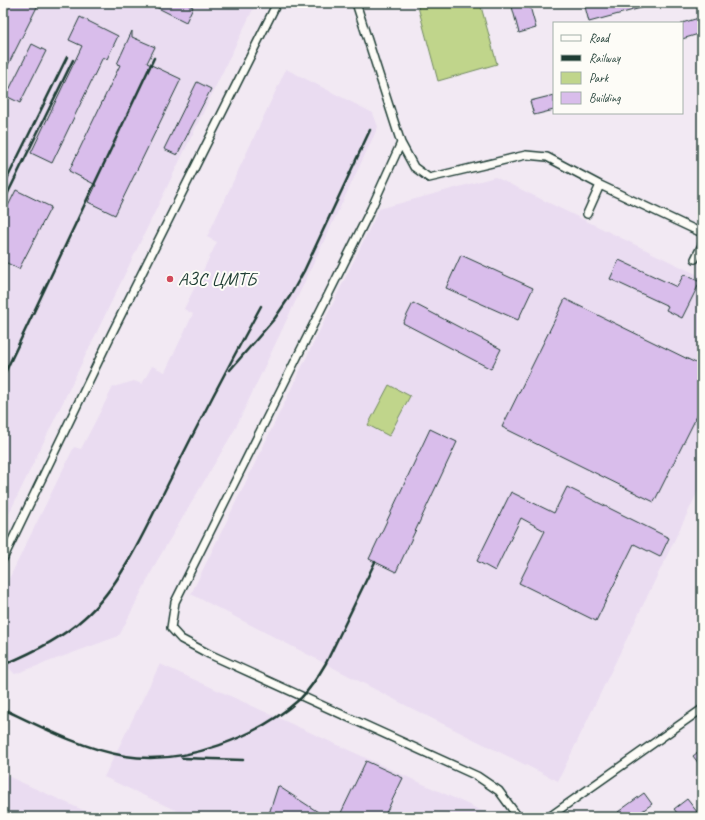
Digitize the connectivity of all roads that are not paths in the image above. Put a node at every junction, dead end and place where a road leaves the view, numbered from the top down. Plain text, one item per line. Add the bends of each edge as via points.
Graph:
1 (277, 3) edge
2 (356, 3) edge
3 (401, 143) junction
4 (600, 185) junction
5 (587, 214) dead end
6 (702, 233) edge
7 (702, 245) edge
8 (695, 259) dead end
9 (3, 559) edge
10 (702, 709) edge
11 (518, 817) edge
12 (549, 817) edge

1 - 9 street via 112,333
2 - 3 street
3 - 4 street via 414,167 429,178 526,155 547,157
3 - 11 street via 371,209 175,602 171,628 181,639 209,654 476,776 499,792
4 - 5 street
4 - 6 street
7 - 8 street
10 - 12 street

